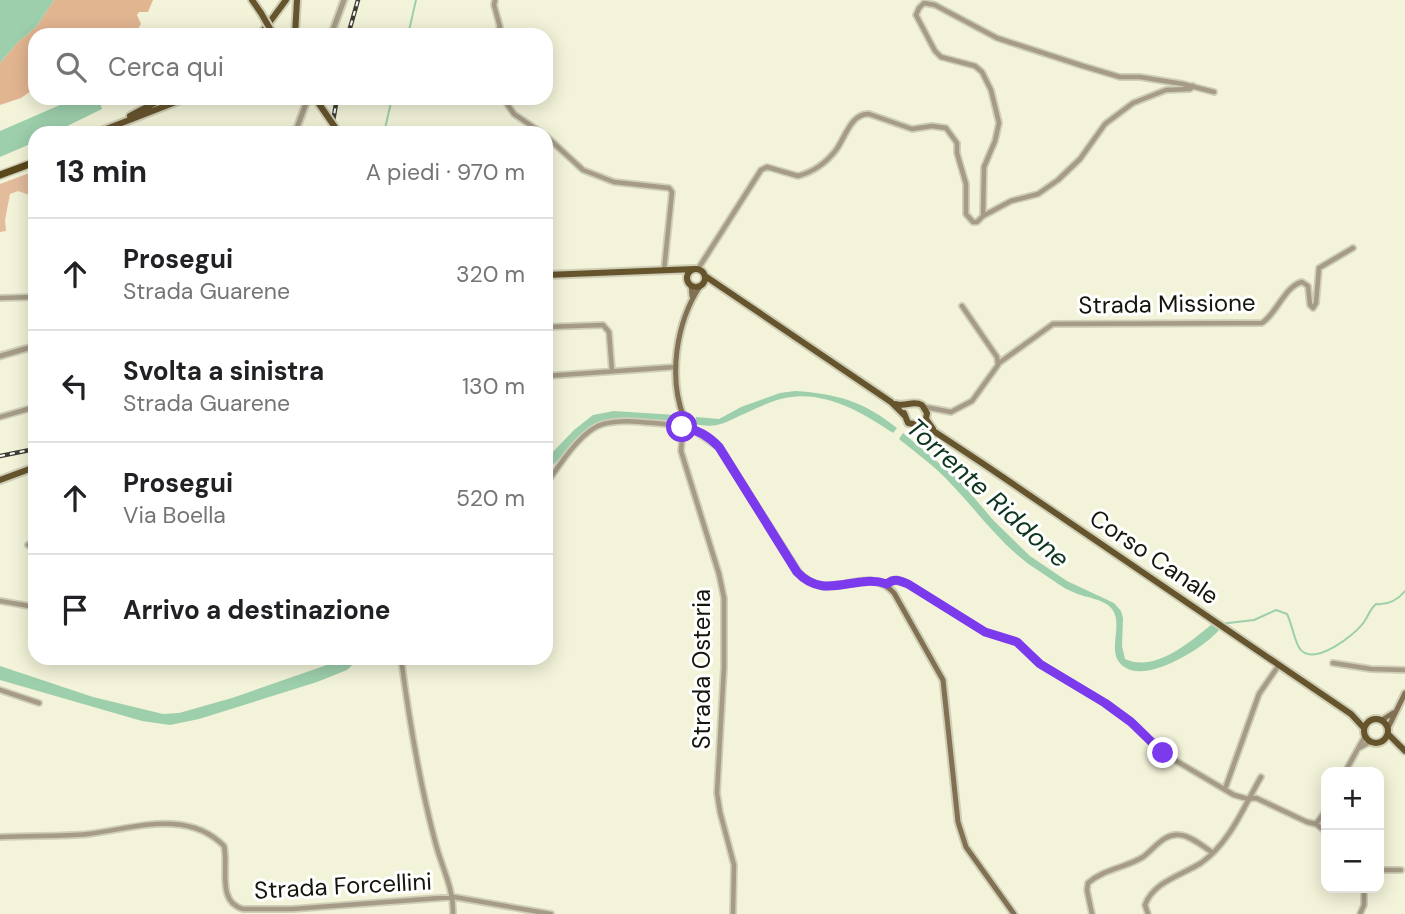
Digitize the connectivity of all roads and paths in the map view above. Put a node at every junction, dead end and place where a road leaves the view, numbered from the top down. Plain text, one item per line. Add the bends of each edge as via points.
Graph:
1 (252, 0) edge
2 (286, 0) edge
3 (297, 0) edge
4 (344, 0) edge
5 (495, 0) edge
6 (265, 28) edge
7 (270, 28) edge
8 (295, 28) edge
9 (334, 28) edge
10 (498, 28) edge
11 (1193, 86) junction
12 (1214, 92) dead end
13 (151, 105) edge
14 (168, 105) edge
15 (305, 105) edge
16 (320, 105) edge
17 (508, 105) edge
18 (110, 126) edge
19 (114, 126) edge
20 (298, 126) edge
21 (334, 126) edge
22 (532, 126) edge
23 (553, 142) edge
24 (28, 165) edge
25 (0, 175) edge
26 (983, 216) junction
27 (1353, 248) dead end
28 (696, 269) junction
29 (664, 270) junction
30 (553, 275) edge
31 (705, 276) junction
32 (689, 282) junction
33 (701, 285) junction
34 (721, 286) junction
35 (28, 297) edge
36 (0, 298) edge
37 (692, 299) junction
38 (962, 306) dead end
39 (553, 327) edge
40 (28, 348) edge
41 (0, 356) edge
42 (999, 362) junction
43 (676, 367) junction
44 (612, 371) junction
45 (553, 375) edge
46 (891, 402) junction
47 (907, 406) junction
48 (924, 407) junction
49 (28, 409) edge
50 (937, 409) junction
51 (904, 415) junction
52 (0, 416) edge
53 (684, 418) junction
54 (926, 418) junction
55 (918, 425) junction
56 (685, 427) junction
57 (935, 432) junction
58 (28, 470) edge
59 (553, 474) edge
60 (0, 480) edge
61 (887, 584) junction
62 (0, 601) edge
63 (28, 606) edge
64 (1333, 663) dead end
65 (402, 665) edge
66 (1279, 665) junction
67 (1405, 670) edge
68 (0, 690) edge
69 (1405, 693) edge
70 (39, 703) dead end
71 (1397, 708) junction
72 (1351, 714) junction
73 (1382, 720) junction
74 (1369, 721) junction
75 (1388, 731) junction
76 (1365, 732) junction
77 (1370, 742) junction
78 (1382, 742) junction
79 (1403, 750) edge
80 (1356, 751) junction
81 (1348, 767) edge
82 (1261, 777) dead end
83 (1225, 789) junction
84 (1248, 799) junction
85 (1321, 817) edge
86 (1316, 824) junction
87 (1324, 830) edge
88 (0, 837) edge
89 (1213, 853) junction
90 (1384, 870) edge
91 (1401, 870) dead end
92 (1364, 893) edge
93 (454, 897) junction
94 (453, 914) edge
95 (551, 914) edge
96 (733, 914) edge
97 (1014, 914) edge
98 (1093, 914) edge
99 (1148, 914) edge
100 (1360, 914) edge

1 - 7 main road, bridge
2 - 6 main road
3 - 8 main road
4 - 9 street
5 - 10 street
11 - 12 street
11 - 26 street via 1166,90 1133,103 1105,124 1058,180 1038,194 1011,201
11 - 26 street via 1093,69 997,38 924,3 916,15 935,51 982,72 997,107 998,131 984,167
13 - 18 main road
14 - 19 main road
15 - 20 street
16 - 21 main road, bridge
17 - 22 street
23 - 29 street via 583,170 614,183 669,188
24 - 25 highway
26 - 28 street via 973,222 967,214 957,144 946,128 912,129 862,114 817,168 798,176 767,167 761,170
27 - 42 street, Strada Missione via 1319,268 1313,308 1308,286 1302,282 1294,285 1262,323 1053,324
28 - 29 main road
28 - 31 main road, Corso Canale
28 - 32 main road via 689,273
29 - 30 main road
29 - 32 main road via 680,273
31 - 33 main road
31 - 34 main road, Corso Canale
32 - 33 main road
32 - 37 main road
33 - 34 main road
33 - 37 main road
34 - 46 main road, Corso Canale
35 - 36 street
37 - 43 main road
38 - 42 street
39 - 44 street via 604,325 610,332
40 - 41 street
42 - 50 street, Strada Missione via 972,401 952,412
43 - 44 street
43 - 53 main road
44 - 45 street
46 - 47 main road, Corso Canale
46 - 51 main road, Corso Canale
47 - 48 main road, Corso Canale
47 - 51 main road
48 - 50 street, Strada Missione
48 - 54 main road, Corso Canale
49 - 52 street
50 - 54 street, Strada Missione
51 - 55 main road, Corso Canale via 908,423
53 - 56 main road
53 - 56 main road via 690,420
54 - 55 main road
54 - 57 main road, Corso Canale
55 - 57 main road, Corso Canale
56 - 59 street via 601,424
56 - 61 main road via 719,447 805,580 822,587 868,580
56 - 96 street, Strada Osteria via 681,451 723,589 718,793 734,864
57 - 66 main road, Corso Canale
58 - 60 main road
61 - 83 street via 891,580 908,584 985,632 1017,642 1040,664 1131,722 1161,752
61 - 97 main road via 943,680 962,840
62 - 63 street
64 - 67 street
65 - 93 street via 435,842
66 - 72 main road, Corso Canale
66 - 83 street via 1259,694
68 - 70 street
69 - 71 main road
71 - 73 main road
71 - 75 main road
72 - 74 main road, Corso Canale
72 - 76 main road, Corso Canale
73 - 74 main road, Corso Canale
73 - 75 main road
74 - 76 main road
75 - 78 main road
75 - 79 main road
76 - 77 main road, Corso Canale
76 - 80 street
77 - 78 main road
77 - 80 street
78 - 79 main road
80 - 81 street
82 - 84 street
83 - 84 street
84 - 86 street via 1256,798
84 - 89 street
85 - 86 street
86 - 87 street
88 - 93 street, Strada Forcellini via 86,834 161,822 194,829 223,846 227,896 243,909
89 - 98 street via 1184,836 1164,838 1140,858 1088,883
89 - 99 street via 1150,894 1145,905
90 - 91 street
92 - 100 street
93 - 94 street
93 - 95 street

